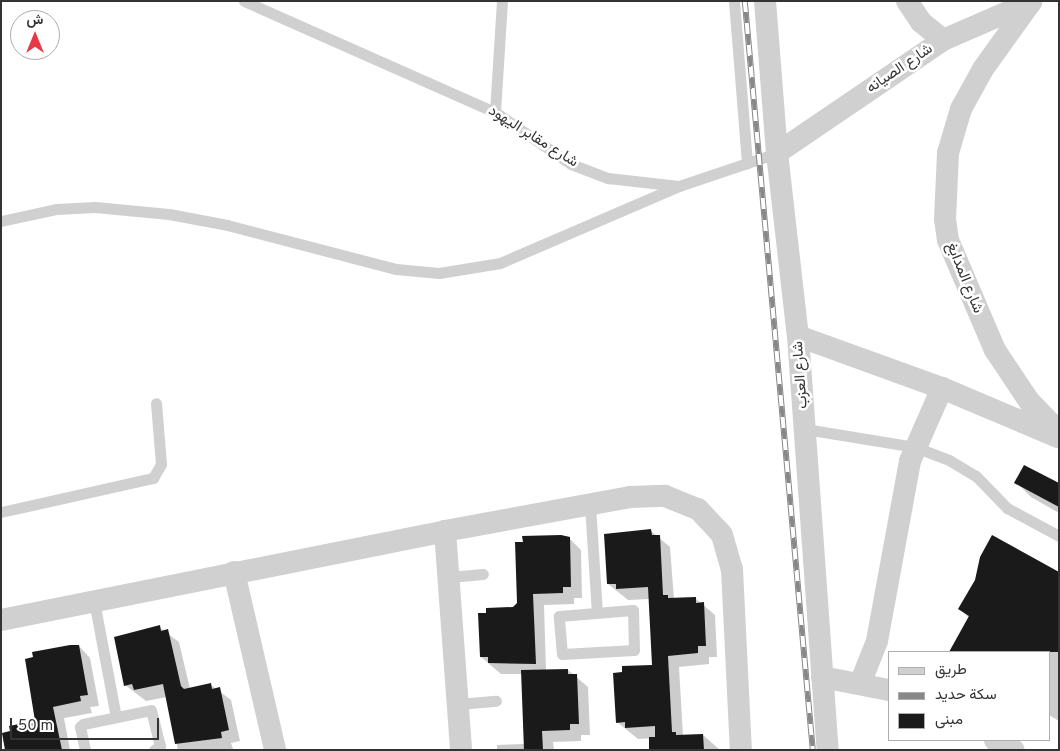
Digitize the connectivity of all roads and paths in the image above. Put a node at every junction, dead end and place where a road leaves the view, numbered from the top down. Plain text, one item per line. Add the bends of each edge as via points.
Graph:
1 (244, 1) edge
2 (502, 1) edge
3 (734, 1) edge
4 (765, 1) edge
5 (907, 1) edge
6 (1032, 1) edge
7 (943, 40) junction
8 (495, 112) junction
9 (777, 153) junction
10 (747, 162) junction
11 (679, 186) junction
12 (1, 221) edge
13 (798, 336) junction
14 (942, 388) junction
15 (156, 403) dead end
16 (805, 429) junction
17 (1059, 432) edge
18 (1059, 437) edge
19 (915, 448) junction
20 (590, 505) junction
21 (1, 512) edge
22 (445, 531) junction
23 (1059, 536) edge
24 (234, 572) junction
25 (483, 574) dead end
26 (449, 577) junction
27 (94, 601) junction
28 (598, 612) junction
29 (1, 620) edge
30 (822, 677) junction
31 (860, 684) junction
32 (888, 690) edge
33 (496, 702) dead end
34 (458, 704) junction
35 (116, 717) junction
36 (997, 741) edge
37 (85, 750) edge
38 (154, 750) edge
39 (275, 750) edge
40 (461, 750) edge
41 (742, 750) edge
42 (828, 750) edge
43 (1014, 750) edge

1 - 8 lane, شارع مقابر اليهود
2 - 8 lane
3 - 10 lane
4 - 9 street, شارع العزب
5 - 7 street via 921,22
6 - 7 street, شارع الصيانه
6 - 17 street, شارع المدابغ via 983,69 961,109 946,160 945,219 948,240 995,350 1029,401
7 - 9 street, شارع الصيانه
8 - 11 lane, شارع مقابر اليهود via 572,164 608,178
9 - 10 lane, شارع مقابر اليهود
9 - 13 street, شارع العزب
10 - 11 lane, شارع مقابر اليهود
11 - 12 lane via 500,263 439,273 396,269 227,225 169,214 95,207 56,209
13 - 14 street
13 - 16 street, شارع العزب
14 - 18 street
14 - 19 street
15 - 21 lane via 161,464 153,478
16 - 19 lane
16 - 30 street, شارع العزب
19 - 23 lane via 949,460 976,476 1007,508
19 - 31 street via 877,641
20 - 22 street
20 - 28 lane
20 - 41 street via 630,497 665,496 698,509 722,535 732,569
22 - 24 street
22 - 26 street
24 - 27 street
24 - 39 street
25 - 26 lane
26 - 34 street
27 - 29 street
27 - 35 lane
28 - 28 lane via 633,610 635,649 562,654 559,616
30 - 31 street
30 - 42 street, شارع العزب
31 - 32 street
33 - 34 lane
34 - 40 street
35 - 37 lane via 81,725
35 - 38 lane via 153,710 160,746
36 - 43 street

